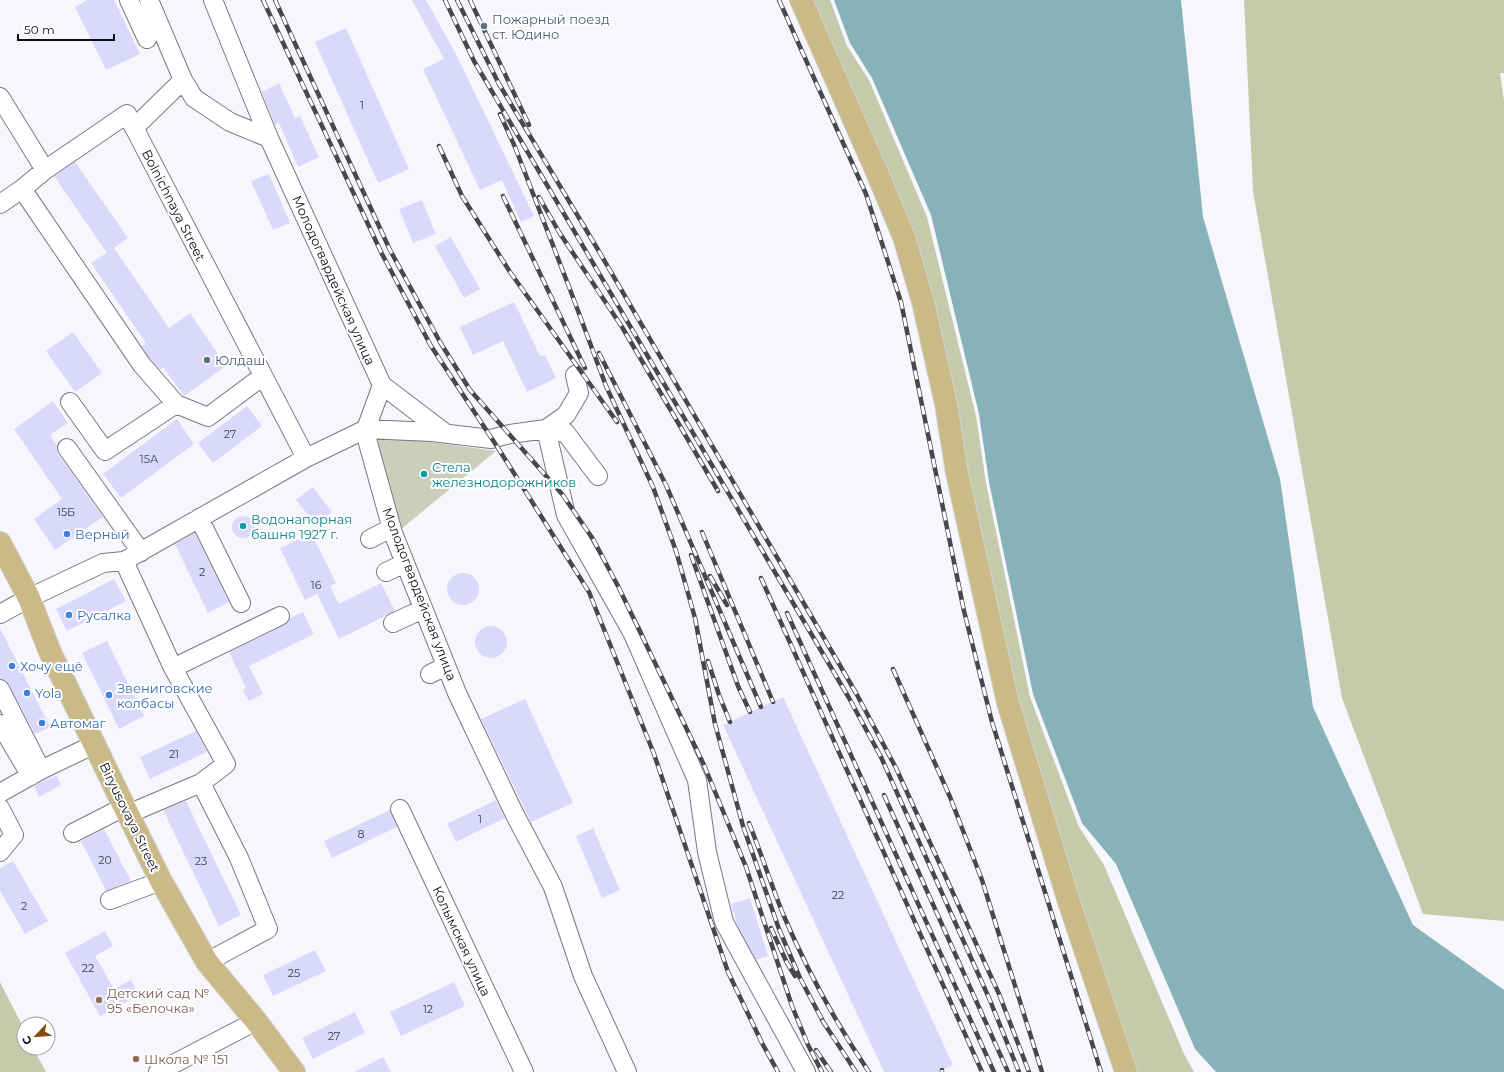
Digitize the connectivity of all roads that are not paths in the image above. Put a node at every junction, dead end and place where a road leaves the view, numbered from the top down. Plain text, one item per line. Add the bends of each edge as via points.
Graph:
1 (129, 0) edge
2 (213, 0) edge
3 (801, 0) edge
4 (155, 3) edge
5 (147, 39) dead end
6 (182, 80) junction
7 (0, 97) edge
8 (134, 128) junction
9 (270, 138) junction
10 (45, 170) junction
11 (22, 189) junction
12 (0, 204) edge
13 (575, 375) dead end
14 (263, 376) junction
15 (382, 386) junction
16 (70, 402) dead end
17 (176, 404) junction
18 (366, 429) junction
19 (546, 429) junction
20 (445, 434) junction
21 (67, 448) dead end
22 (306, 458) junction
23 (598, 476) dead end
24 (199, 518) junction
25 (391, 528) junction
26 (370, 539) dead end
27 (0, 543) edge
28 (141, 552) junction
29 (124, 561) junction
30 (405, 563) junction
31 (386, 572) dead end
32 (28, 598) junction
33 (241, 603) dead end
34 (423, 609) junction
35 (0, 614) edge
36 (280, 616) dead end
37 (393, 623) dead end
38 (446, 666) junction
39 (173, 668) junction
40 (430, 674) dead end
41 (0, 689) edge
42 (0, 724) edge
43 (95, 744) junction
44 (36, 773) junction
45 (202, 783) junction
46 (0, 793) edge
47 (0, 808) edge
48 (400, 809) dead end
49 (126, 811) junction
50 (73, 833) dead end
51 (0, 852) edge
52 (161, 881) junction
53 (137, 899) dead end
54 (110, 900) dead end
55 (207, 962) junction
56 (256, 1021) junction
57 (158, 1072) edge
58 (294, 1072) edge
59 (524, 1072) edge
60 (627, 1072) edge
61 (806, 1072) edge
62 (1126, 1072) edge

1 - 5 street
2 - 9 street, Молодогвардейская улица
3 - 62 main road via 904,237 923,302 944,397 957,473 1008,703 1069,902
4 - 6 street
6 - 8 street
6 - 9 street via 194,98 230,122
7 - 10 street
8 - 10 street, Bolnichnaya Street via 127,114
8 - 14 street, Bolnichnaya Street
9 - 15 street, Молодогвардейская улица
10 - 11 street
11 - 12 street
11 - 17 street via 142,365
13 - 19 street via 579,393 566,415
14 - 17 street via 208,417
14 - 22 street, Bolnichnaya Street
15 - 18 street
15 - 20 street
16 - 17 street via 105,451
18 - 20 street
18 - 22 street
18 - 25 street, Молодогвардейская улица
19 - 20 street via 491,439
19 - 23 street via 565,432
19 - 61 street via 566,514 632,632 697,780 707,852 724,922
21 - 28 street
22 - 24 street
24 - 28 street
24 - 33 street
25 - 26 street
25 - 30 street, Молодогвардейская улица
27 - 32 main road, Biryusovaya Street
28 - 29 street
29 - 32 street via 103,563
29 - 39 street
30 - 31 street
30 - 34 street, Молодогвардейская улица
32 - 35 street
32 - 43 main road, Biryusovaya Street via 50,652
34 - 37 street
34 - 38 street, Молодогвардейская улица
36 - 39 street
38 - 40 street
38 - 60 street, Молодогвардейская улица via 514,813 553,887 583,976
39 - 45 street via 226,764
41 - 44 street
42 - 44 street
43 - 44 street
43 - 49 main road, Biryusovaya Street
44 - 46 street
45 - 49 street
45 - 55 street via 239,858 268,929
47 - 51 street via 14,835
48 - 59 street, Колымская улица
49 - 50 street
49 - 52 main road, Biryusovaya Street
52 - 53 street
52 - 54 street
52 - 55 main road, Biryusovaya Street
55 - 56 main road, Biryusovaya Street
56 - 57 street
56 - 58 main road, Biryusovaya Street

